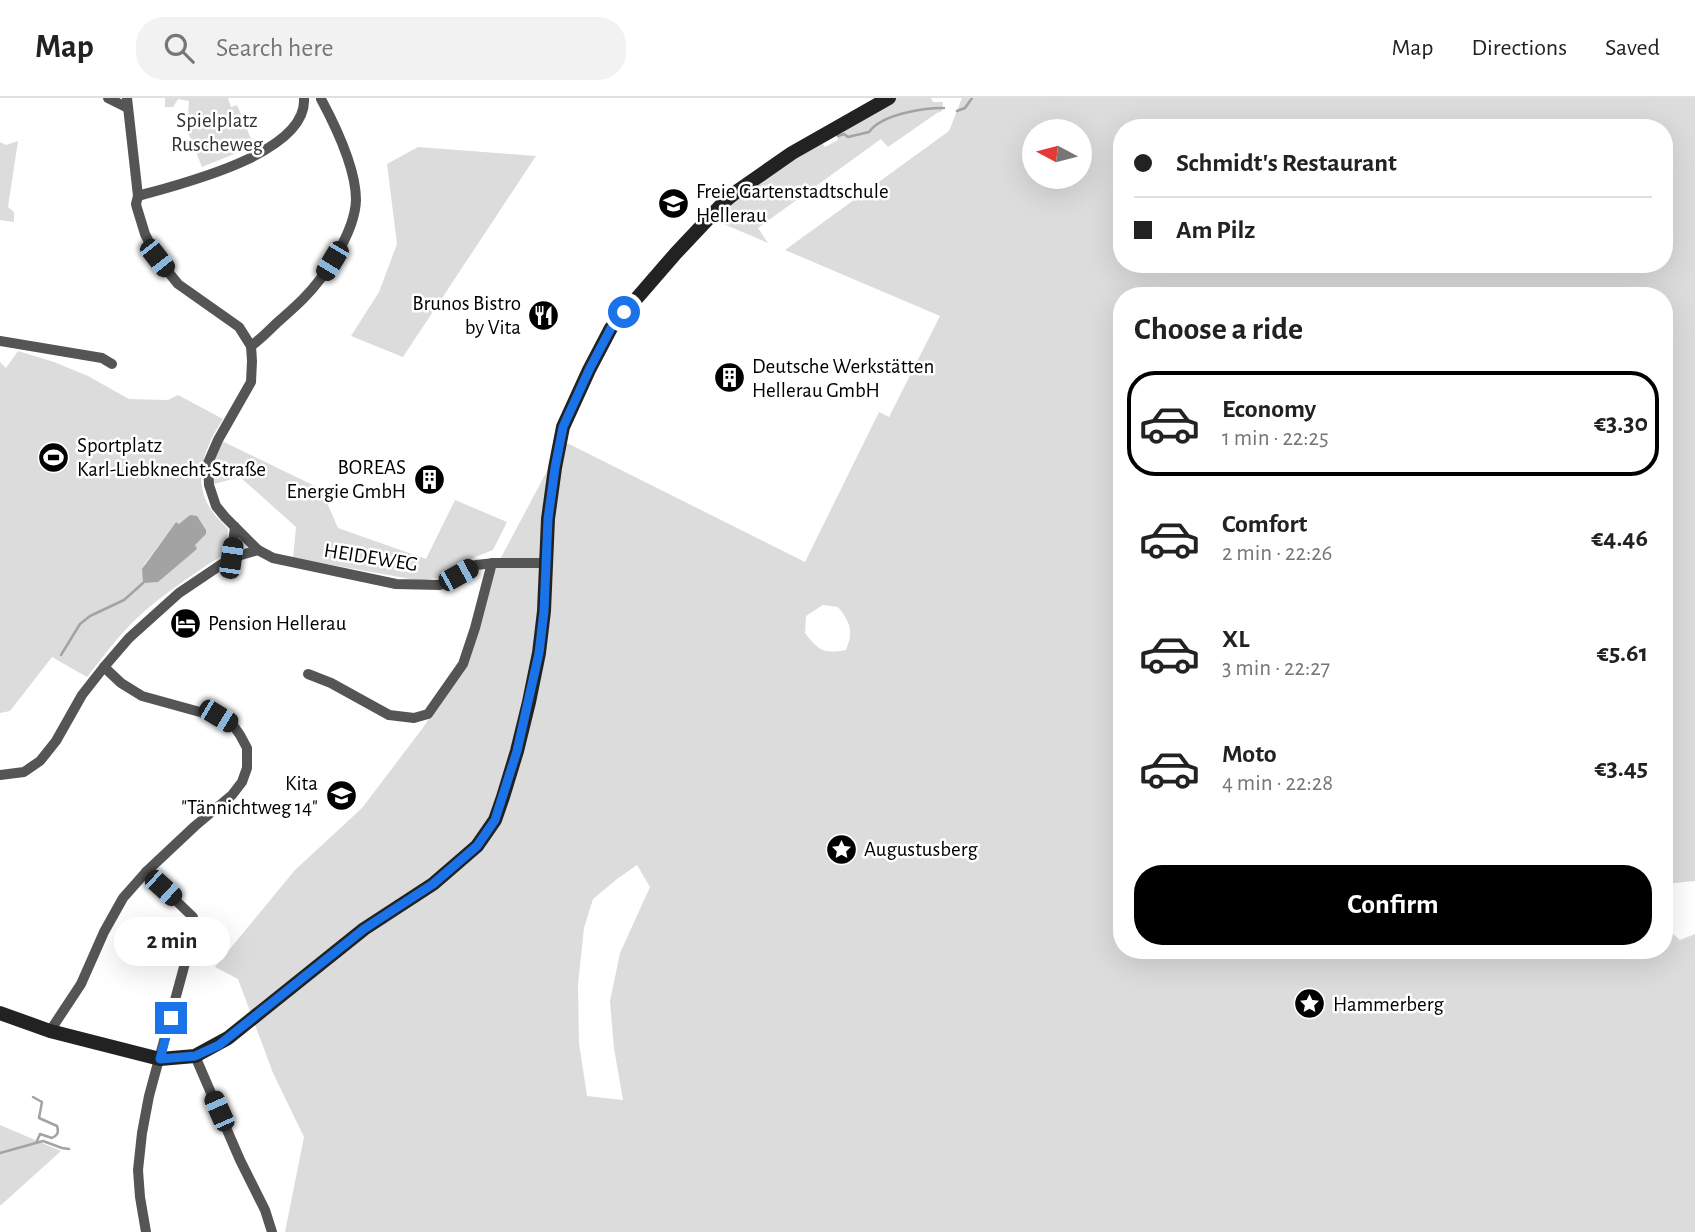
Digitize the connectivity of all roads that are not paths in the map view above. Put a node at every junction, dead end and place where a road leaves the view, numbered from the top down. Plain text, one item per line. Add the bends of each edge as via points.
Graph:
1 (108, 98) edge
2 (322, 98) edge
3 (889, 98) edge
4 (304, 99) edge
5 (127, 103) edge
6 (137, 200) junction
7 (0, 341) edge
8 (251, 346) junction
9 (112, 364) dead end
10 (235, 527) junction
11 (258, 551) junction
12 (231, 558) junction
13 (492, 563) junction
14 (545, 563) junction
15 (104, 667) junction
16 (308, 674) dead end
17 (0, 775) edge
18 (146, 872) junction
19 (0, 1013) edge
20 (50, 1031) junction
21 (195, 1056) junction
22 (160, 1059) junction
23 (146, 1232) edge
24 (272, 1232) edge

1 - 5 street
2 - 4 street
2 - 8 street via 350,164 356,195 352,220 324,273 305,297
3 - 14 street via 792,153 725,201 611,328 563,427
4 - 6 street via 296,126 261,153
5 - 6 street
6 - 8 street via 145,234 170,275 239,327
7 - 9 street via 102,358
8 - 10 street via 251,382 208,463 216,506
10 - 11 street
10 - 12 street
11 - 12 street
11 - 13 street, HEIDEWEG via 396,584 440,585 476,565
12 - 15 street via 179,593
13 - 14 street, HEIDEWEG
13 - 16 street via 463,664 428,714 414,718 388,715
14 - 21 street via 544,611 526,715 495,820 477,846 228,1038
15 - 17 street via 40,761 24,772
15 - 18 street via 142,696 218,716 233,725 247,748 247,768 232,795
18 - 20 street via 113,914 82,984
18 - 22 street via 193,917
19 - 20 street
20 - 22 street
21 - 22 street
21 - 24 street
22 - 23 street via 138,1170

